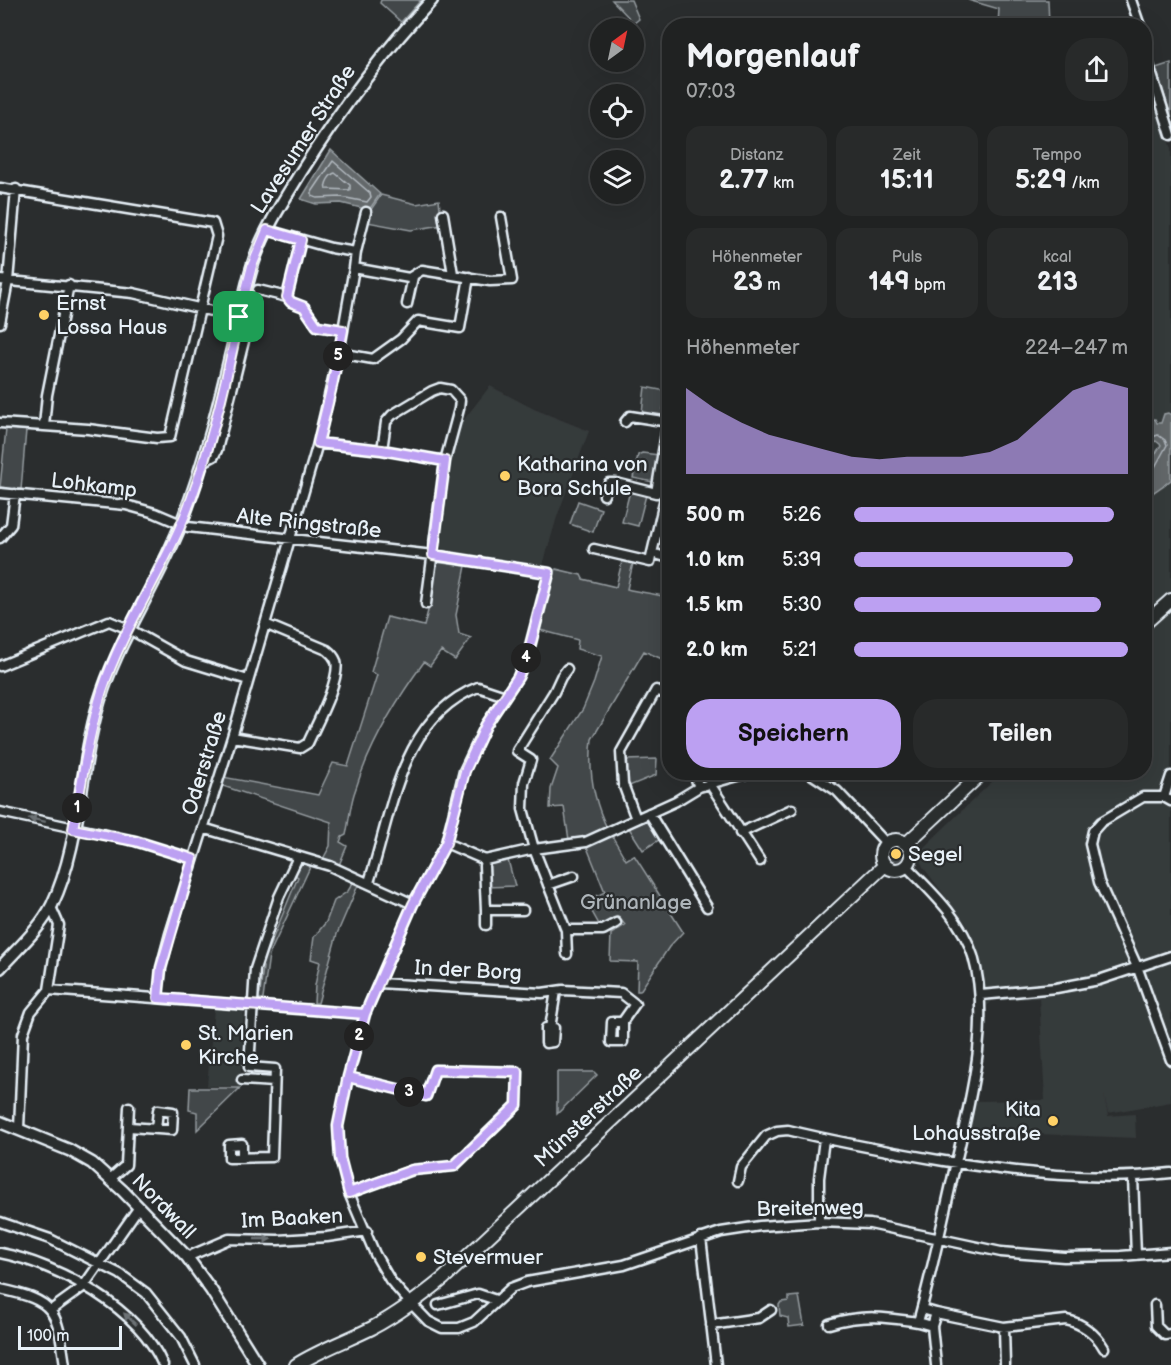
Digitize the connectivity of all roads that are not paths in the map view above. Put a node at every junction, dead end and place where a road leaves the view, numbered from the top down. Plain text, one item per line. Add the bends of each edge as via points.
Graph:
1 (432, 0) edge
2 (1131, 0) edge
3 (1137, 18) edge
4 (1152, 75) edge
5 (1171, 135) edge
6 (0, 188) edge
7 (16, 189) junction
8 (366, 212) dead end
9 (443, 214) dead end
10 (501, 218) dead end
11 (267, 230) junction
12 (301, 240) junction
13 (356, 252) junction
14 (354, 268) junction
15 (453, 274) junction
16 (413, 277) junction
17 (469, 277) junction
18 (4, 280) edge
19 (69, 285) junction
20 (258, 290) dead end
21 (287, 297) junction
22 (407, 304) dead end
23 (200, 308) junction
24 (239, 317) junction
25 (0, 323) edge
26 (343, 330) junction
27 (339, 353) junction
28 (662, 421) edge
29 (625, 422) dead end
30 (0, 423) edge
31 (44, 426) junction
32 (318, 443) junction
33 (382, 450) junction
34 (662, 458) edge
35 (445, 461) junction
36 (662, 489) edge
37 (0, 493) edge
38 (656, 493) junction
39 (15, 494) junction
40 (604, 495) dead end
41 (662, 513) edge
42 (181, 525) junction
43 (0, 538) edge
44 (288, 539) junction
45 (594, 549) dead end
46 (652, 553) junction
47 (433, 555) junction
48 (662, 556) edge
49 (549, 573) joint
50 (1171, 600) edge
51 (426, 604) dead end
52 (1152, 617) edge
53 (264, 624) junction
54 (129, 629) junction
55 (0, 666) edge
56 (567, 669) dead end
57 (248, 680) junction
58 (662, 692) edge
59 (505, 696) junction
60 (232, 737) junction
61 (1171, 776) edge
62 (696, 780) edge
63 (721, 780) edge
64 (820, 780) edge
65 (974, 780) edge
66 (710, 783) junction
67 (699, 787) junction
68 (1168, 799) edge
69 (792, 809) dead end
70 (0, 812) edge
71 (648, 813) junction
72 (636, 819) junction
73 (203, 828) junction
74 (73, 829) junction
75 (740, 833) junction
76 (446, 843) junction
77 (886, 843) junction
78 (906, 844) junction
79 (534, 849) junction
80 (298, 857) junction
81 (193, 859) junction
82 (485, 861) junction
83 (760, 861) dead end
84 (885, 865) junction
85 (906, 866) junction
86 (574, 876) dead end
87 (369, 882) junction
88 (548, 885) junction
89 (413, 904) junction
90 (51, 907) junction
91 (708, 907) dead end
92 (486, 910) junction
93 (523, 910) dead end
94 (616, 923) dead end
95 (486, 925) dead end
96 (566, 930) junction
97 (567, 954) dead end
98 (1171, 956) edge
99 (0, 968) edge
100 (1138, 969) junction
101 (379, 983) junction
102 (49, 990) junction
103 (555, 991) junction
104 (981, 995) junction
105 (158, 998) junction
106 (252, 1005) junction
107 (365, 1014) junction
108 (623, 1022) dead end
109 (550, 1028) dead end
110 (1171, 1060) edge
111 (249, 1067) junction
112 (348, 1077) junction
113 (274, 1082) junction
114 (129, 1107) dead end
115 (0, 1122) edge
116 (129, 1127) junction
117 (19, 1128) junction
118 (156, 1129) dead end
119 (824, 1139) junction
120 (242, 1158) dead end
121 (956, 1162) junction
122 (1171, 1173) edge
123 (1133, 1177) junction
124 (110, 1179) junction
125 (738, 1181) dead end
126 (349, 1193) junction
127 (139, 1207) junction
128 (0, 1222) edge
129 (819, 1222) junction
130 (366, 1231) junction
131 (701, 1238) junction
132 (938, 1240) junction
133 (1171, 1252) edge
134 (0, 1253) edge
135 (1136, 1255) junction
136 (187, 1257) junction
137 (99, 1263) junction
138 (83, 1287) junction
139 (0, 1288) edge
140 (496, 1300) junction
141 (412, 1305) junction
142 (438, 1305) dead end
143 (1155, 1305) dead end
144 (922, 1309) junction
145 (51, 1310) junction
146 (771, 1310) dead end
147 (936, 1313) junction
148 (918, 1322) junction
149 (829, 1324) dead end
150 (711, 1325) junction
151 (932, 1326) junction
152 (1004, 1327) junction
153 (1171, 1334) edge
154 (1104, 1348) dead end
155 (66, 1365) edge
156 (163, 1365) edge
157 (195, 1365) edge
158 (258, 1365) edge
159 (296, 1365) edge
160 (716, 1365) edge
161 (936, 1365) edge
162 (1005, 1365) edge

1 - 11 street, Lavesumer Straße via 348,101
2 - 3 street
4 - 5 street
6 - 7 street
7 - 18 street
7 - 23 street via 213,223 217,236
8 - 13 street, Oderstraße
9 - 15 street
10 - 17 street via 512,280
11 - 12 street
11 - 24 street, Lavesumer Straße via 252,266
12 - 13 street
12 - 21 street
13 - 14 street, Oderstraße
14 - 16 street
14 - 26 street, Oderstraße
15 - 16 street via 422,270
15 - 17 street
16 - 22 street
17 - 27 street via 460,328 418,321 374,359
18 - 19 street
18 - 25 street
19 - 23 street via 133,293
19 - 31 street
20 - 21 street
21 - 26 street via 304,307 317,326
23 - 24 street
23 - 31 street via 170,437
24 - 42 street, Lavesumer Straße via 203,462
26 - 27 street, Oderstraße
27 - 32 street, Oderstraße
28 - 29 street via 630,416
30 - 31 street
32 - 33 street
32 - 44 street, Oderstraße
33 - 35 street
33 - 35 street via 386,422 392,415 441,388 451,390 460,400
34 - 38 street
35 - 47 street
36 - 38 street
37 - 39 street, Lohkamp
38 - 40 street via 609,483
39 - 42 street, Lohkamp via 126,505
39 - 43 street via 11,525
41 - 46 street
42 - 44 street, Alte Ringstraße
42 - 54 street, Lavesumer Straße
44 - 47 street, Alte Ringstraße
44 - 53 street, Oderstraße
45 - 46 street via 650,562
46 - 48 street
47 - 49 street, Alte Ringstraße
47 - 51 street
49 - 59 street, Breitenweg via 529,650
50 - 52 main road
53 - 57 street, Oderstraße
53 - 60 street via 334,656 337,664 331,692 308,743 300,748
54 - 55 street via 110,621
54 - 57 street via 186,661
54 - 74 street, Lavesumer Straße via 92,728
56 - 79 street via 517,751 531,760 524,783 523,809
57 - 60 street, Oderstraße
58 - 72 street via 656,690 621,752 623,784
59 - 76 street, Breitenweg via 486,725 465,771
59 - 87 street via 478,687 460,694 419,738 395,789
60 - 73 street, Oderstraße
61 - 68 street
62 - 67 street
63 - 66 street
64 - 77 street via 837,791
65 - 78 main road
66 - 67 street
66 - 75 street
67 - 71 street
68 - 100 street via 1143,797 1101,822 1093,831 1090,844 1099,882
69 - 75 street
74 -> 70 street
71 - 72 street
71 - 91 street
72 - 79 street via 586,842
73 - 80 street
73 - 81 street, Oderstraße
74 - 81 street via 135,841
74 - 90 street, Lavesumer Straße via 65,872
75 - 83 street
76 - 82 street
76 - 89 street, Breitenweg
77 - 78 main road via 896,839
77 - 84 main road via 880,854
78 - 85 main road via 911,855
79 - 82 street
79 - 88 street
80 - 87 street
80 - 106 street via 263,942 255,969
81 - 105 street, Oderstraße via 161,968
82 - 92 street
84 - 85 main road via 895,870
84 - 141 main road, Münsterstraße
85 - 104 street via 958,924 973,955
86 - 88 street
87 - 89 street
88 - 96 street
89 - 101 street, Breitenweg
90 - 99 street, Lavesumer Straße
90 - 102 street via 59,925
92 - 93 street
92 - 95 street
94 - 96 street via 603,930
96 - 97 street
98 - 100 street
100 - 104 street via 1056,988
100 - 110 street
101 - 103 street, In der Borg
101 - 107 street, Breitenweg
102 - 105 street
102 - 117 street via 31,1012 22,1034
103 - 108 street, In der Borg via 621,993 635,1004
103 - 109 street
104 - 121 street via 977,1053
105 - 106 street
106 - 107 street
106 - 111 street
107 - 112 street, Breitenweg
111 - 113 street via 274,1069
111 - 113 street via 245,1080
112 - 126 street, Breitenweg via 338,1126 340,1158
112 - 126 street via 426,1096 435,1070 518,1072 517,1105 454,1166 412,1170
113 - 120 street via 272,1157
114 - 116 street
115 - 117 street, Nordwall
116 - 118 street
116 - 124 street via 126,1165
117 - 124 street, Nordwall via 69,1150
119 - 121 street
119 - 125 street via 788,1130 766,1136 741,1167
119 - 129 street
121 - 123 street via 1041,1174
121 - 132 street
122 - 123 street
123 - 135 street
124 - 127 street, Nordwall
126 - 130 street, Breitenweg
127 - 136 street, Nordwall
127 - 137 street
128 - 137 street via 50,1239
129 - 131 street, Breitenweg via 760,1226
129 - 132 street, Breitenweg via 870,1224
136 -> 130 street, Im Baaken via 229,1239 278,1240
130 - 141 street, Breitenweg via 390,1280
131 - 140 street, Breitenweg via 624,1265 527,1282
131 - 150 street
132 - 135 street, Breitenweg via 1001,1252 1064,1257
132 - 144 street
133 - 135 street, Breitenweg
134 - 138 street via 41,1264
136 - 158 street, Nordwall
137 - 138 street
137 - 157 street via 146,1293 181,1337
138 - 145 street
156 -> 138 street via 140,1328 122,1311
139 - 145 street via 30,1296
140 - 141 street, Breitenweg via 474,1322 459,1328 442,1328
140 - 142 street via 478,1294
141 - 159 main road, Münsterstraße
143 - 153 street via 1156,1326 1165,1335
144 - 147 street
144 - 148 street
145 - 155 street via 58,1321
146 - 150 street via 759,1318
147 - 151 street
147 - 152 street
148 - 149 street via 877,1316
148 - 151 street
150 - 160 street
151 - 161 street
152 - 154 street via 1076,1322 1099,1339
152 - 162 street

